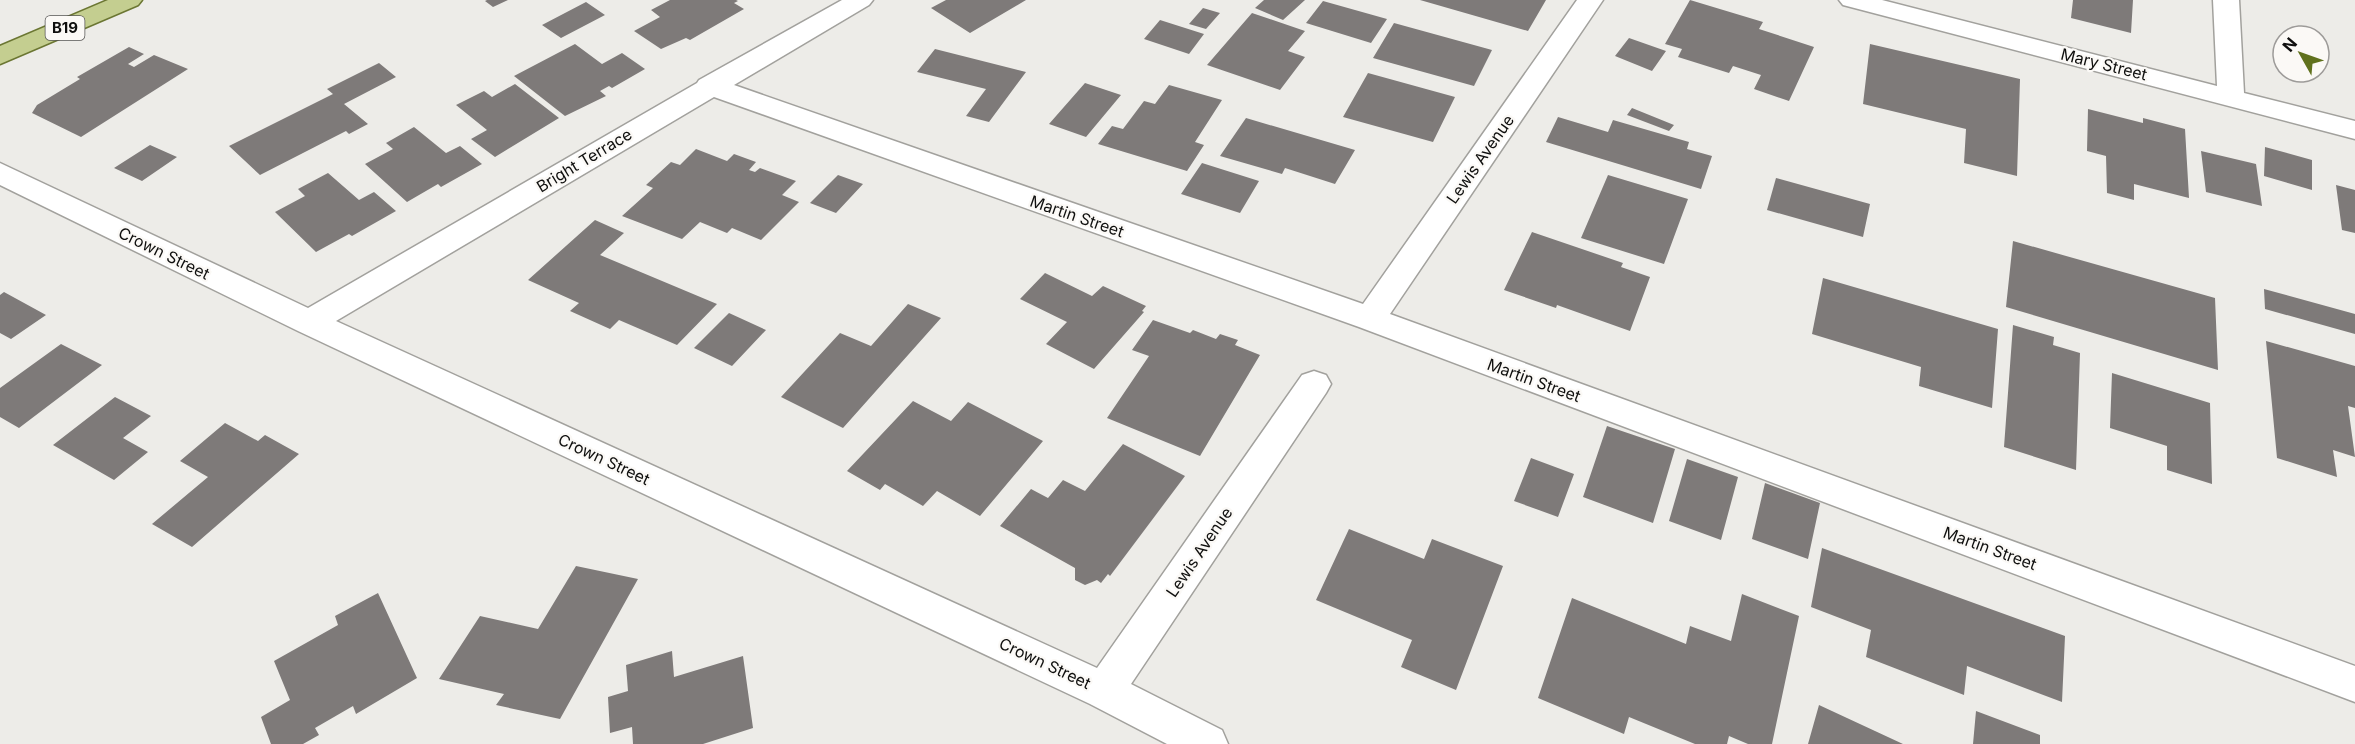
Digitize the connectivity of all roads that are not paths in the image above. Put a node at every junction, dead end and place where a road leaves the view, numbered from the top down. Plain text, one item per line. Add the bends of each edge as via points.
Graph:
1 (129, 0) edge
2 (860, 0) edge
3 (1590, 0) edge
4 (1851, 0) edge
5 (2226, 0) edge
6 (0, 56) edge
7 (709, 86) junction
8 (2231, 96) junction
9 (2355, 130) edge
10 (0, 173) edge
11 (1370, 319) junction
12 (309, 322) junction
13 (1314, 384) dead end
14 (2355, 684) edge
15 (1104, 691) junction
16 (1208, 744) edge

1 - 6 main road, B19
2 - 7 street, Bright Terrace
3 - 11 street, Lewis Avenue
4 - 8 street, Mary Street
5 - 8 street
7 - 11 street, Martin Street
7 - 12 street, Bright Terrace
8 - 9 street, Mary Street
10 - 12 street, Crown Street
11 - 14 street, Martin Street
12 - 15 street, Crown Street
13 - 15 street, Lewis Avenue
15 - 16 street, Crown Street

